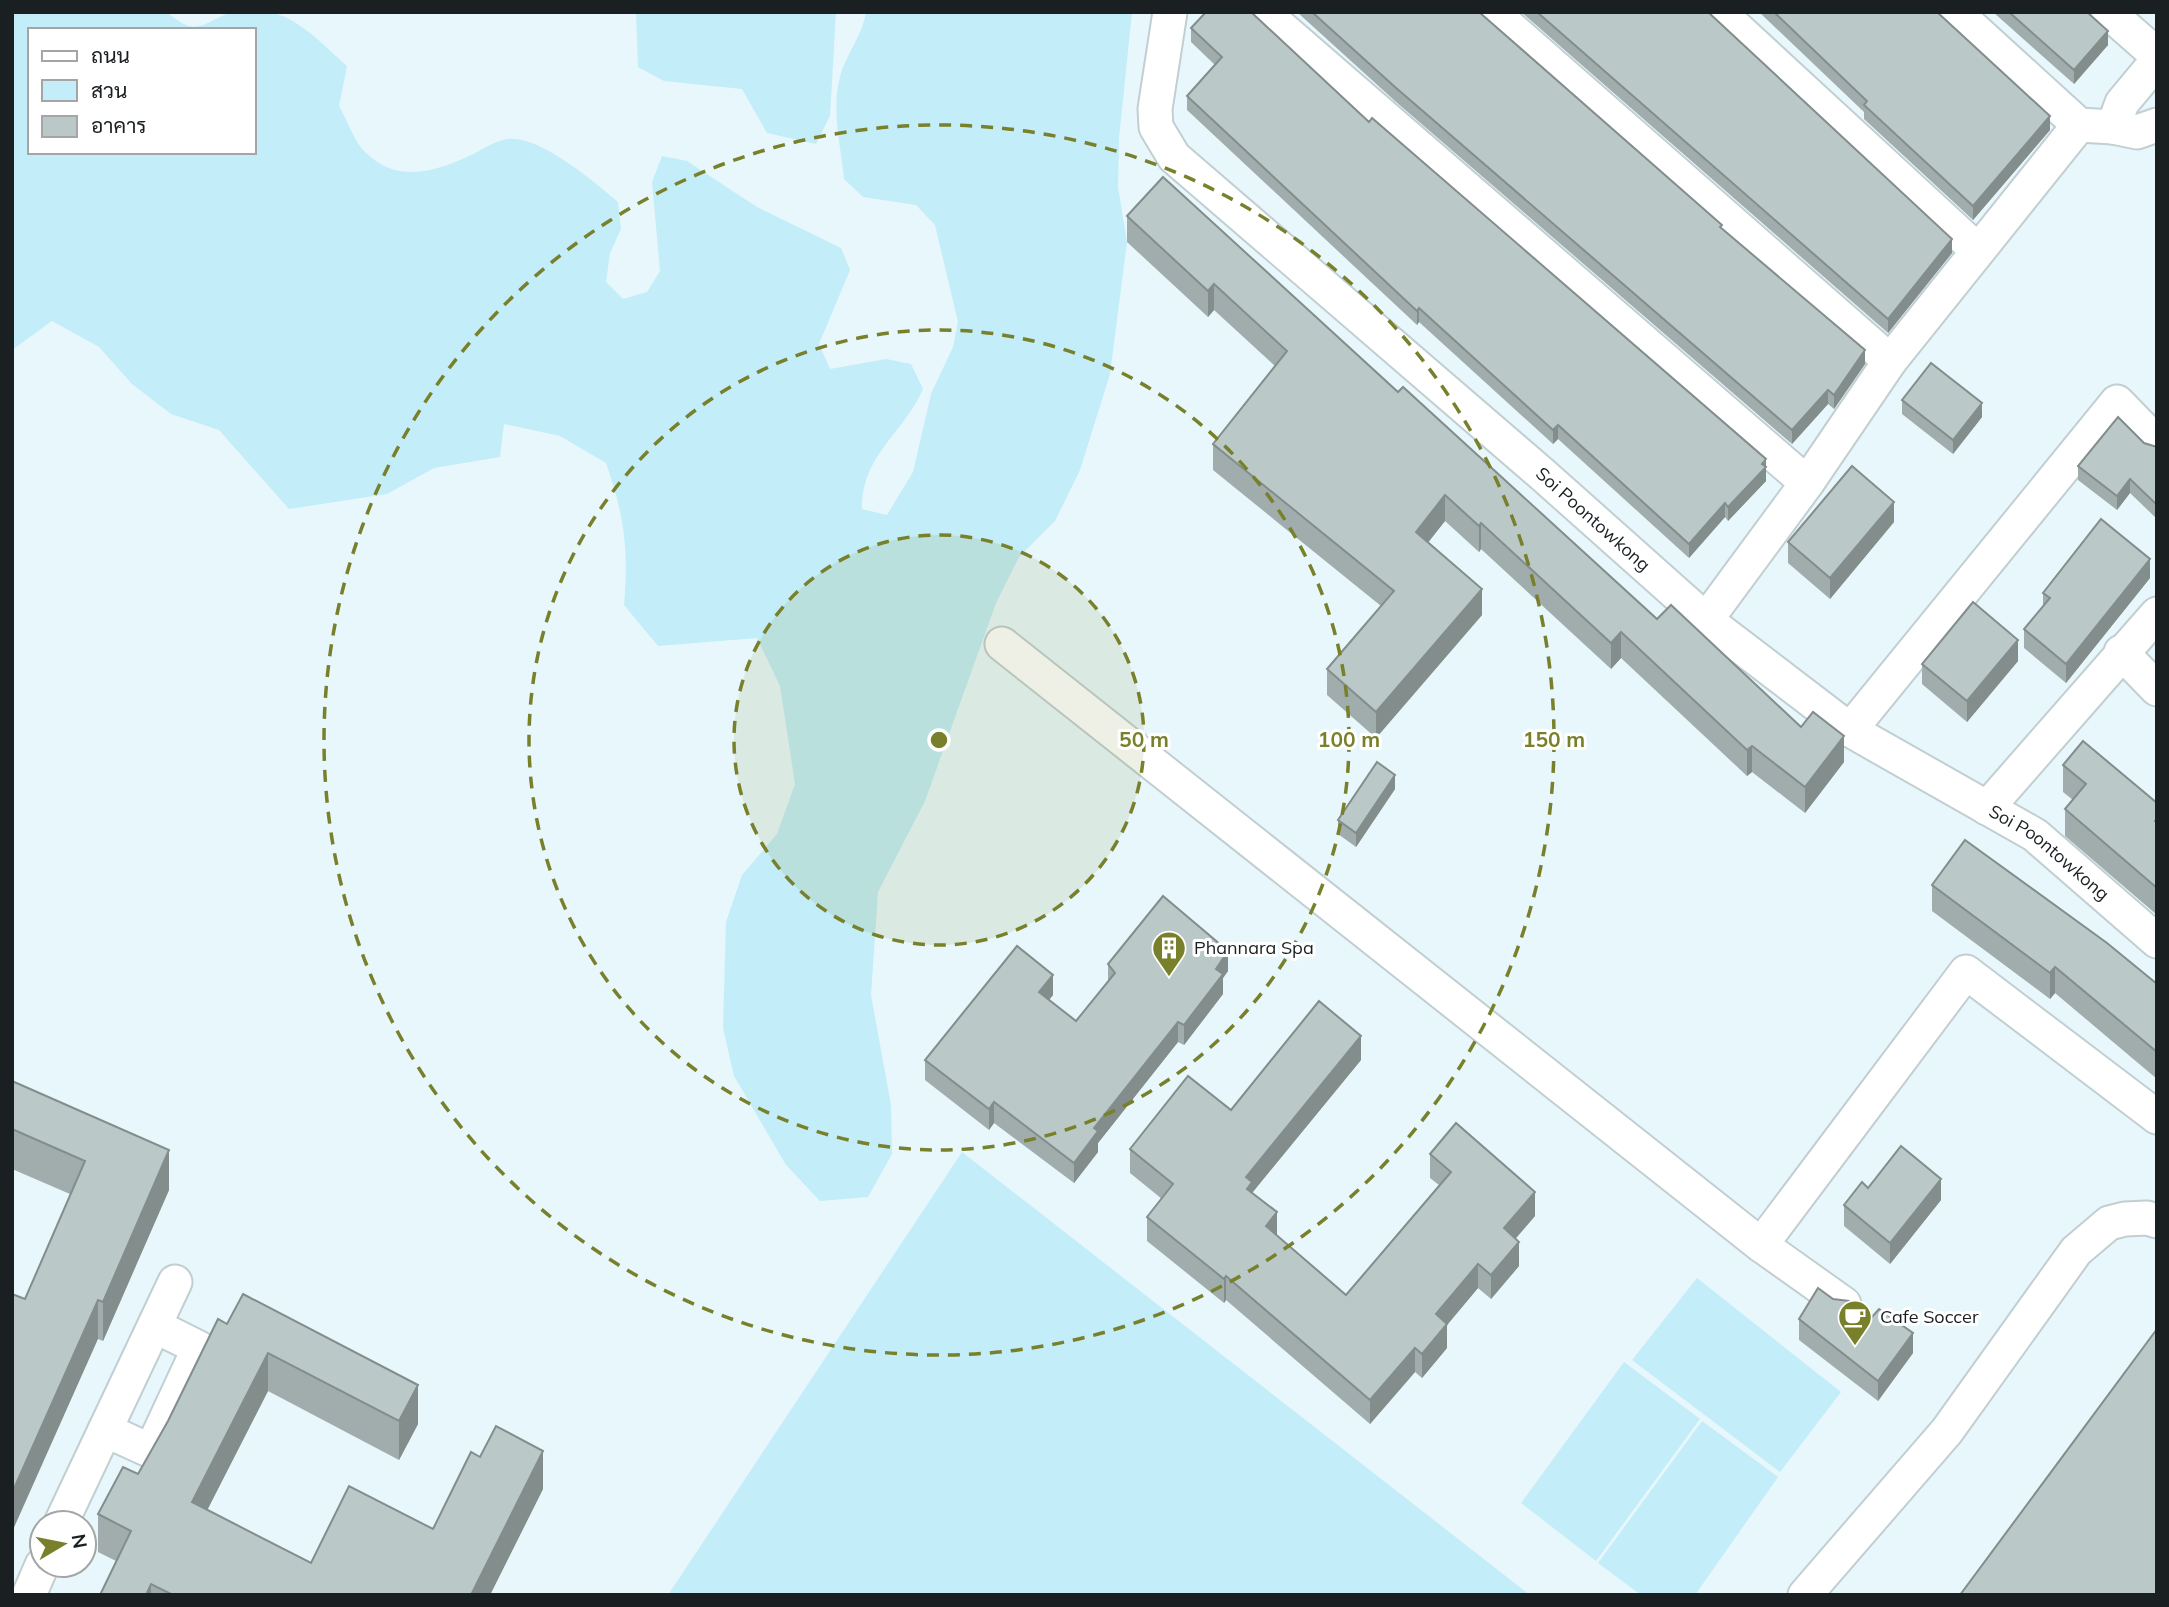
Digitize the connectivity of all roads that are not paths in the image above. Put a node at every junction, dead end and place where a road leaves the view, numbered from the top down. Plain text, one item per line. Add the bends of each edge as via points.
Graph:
1 (1170, 12) edge
2 (1263, 12) edge
3 (1492, 12) edge
4 (1719, 12) edge
5 (1955, 12) edge
6 (2108, 12) edge
7 (2157, 55) edge
8 (2157, 61) edge
9 (2079, 125) junction
10 (2157, 125) edge
11 (2113, 127) junction
12 (1977, 250) junction
13 (1890, 361) junction
14 (2157, 443) edge
15 (1807, 483) junction
16 (2157, 614) edge
17 (1706, 620) junction
18 (1002, 644) dead end
19 (2121, 652) junction
20 (2157, 689) edge
21 (1850, 730) junction
22 (1987, 808) junction
23 (2157, 941) edge
24 (2157, 1117) edge
25 (2157, 1221) edge
26 (1761, 1245) junction
27 (175, 1282) dead end
28 (1844, 1304) edge
29 (155, 1326) junction
30 (105, 1430) junction
31 (68, 1509) edge
32 (1805, 1595) edge

1 - 17 street, Soi Poontowkong via 1155,109 1156,127 1174,157
2 - 15 street
3 - 13 street
4 - 12 street
5 - 9 street
6 - 7 street
8 - 11 street via 2122,103
9 - 11 street
9 - 12 street
10 - 11 street via 2137,132
12 - 13 street
13 - 15 street
14 - 21 street via 2117,402
15 - 17 street
16 - 19 street
17 - 21 street, Soi Poontowkong
18 - 26 street
19 - 20 street
19 - 22 street
21 - 22 street, Soi Poontowkong
22 - 23 street, Soi Poontowkong via 2035,835
24 - 26 street via 1966,972
25 - 32 street via 2109,1223 2076,1251 1947,1431
26 - 28 street
27 - 29 street
29 - 30 street
29 - 30 street via 198,1348 151,1451
30 - 31 street

